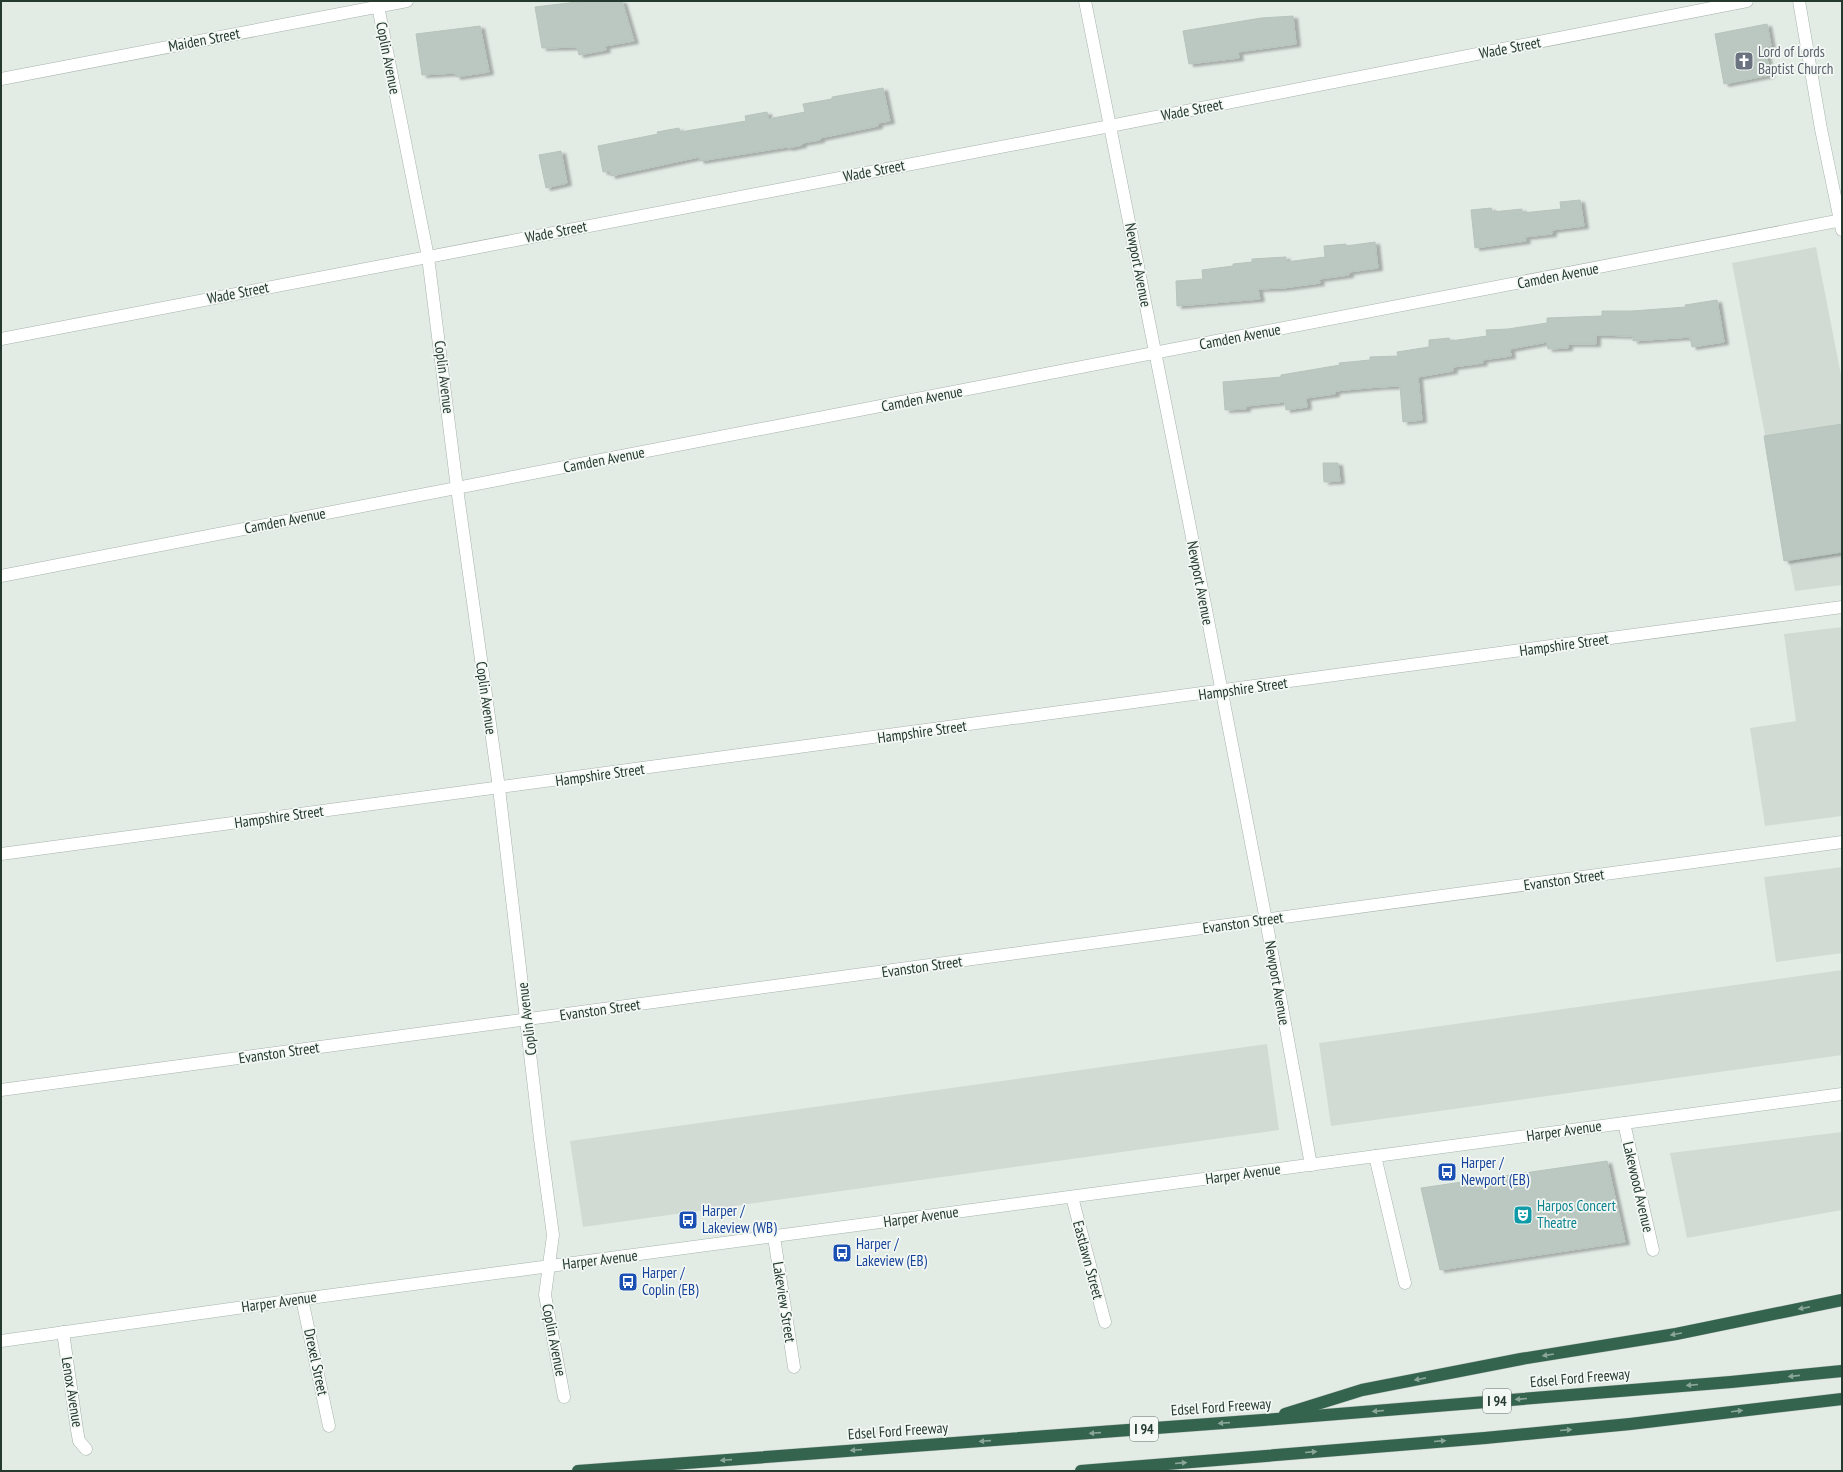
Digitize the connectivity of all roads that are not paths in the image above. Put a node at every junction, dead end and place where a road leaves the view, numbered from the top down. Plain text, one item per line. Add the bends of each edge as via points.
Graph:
1 (407, 1) edge
2 (1085, 1) edge
3 (1747, 1) edge
4 (1799, 1) edge
5 (377, 4) edge
6 (1, 79) edge
7 (1110, 126) junction
8 (1841, 223) edge
9 (428, 257) junction
10 (1, 339) edge
11 (1156, 354) junction
12 (457, 488) junction
13 (1, 576) edge
14 (1842, 607) edge
15 (1221, 691) junction
16 (499, 788) junction
17 (1842, 842) edge
18 (1, 854) edge
19 (1266, 920) junction
20 (527, 1020) junction
21 (1, 1090) edge
22 (1842, 1094) edge
23 (1624, 1123) junction
24 (1375, 1156) junction
25 (1311, 1165) junction
26 (1072, 1197) junction
27 (774, 1237) junction
28 (1653, 1250) dead end
29 (550, 1266) junction
30 (1405, 1283) dead end
31 (302, 1299) junction
32 (1842, 1300) edge
33 (1105, 1322) dead end
34 (63, 1332) junction
35 (1, 1341) edge
36 (794, 1367) dead end
37 (1842, 1370) edge
38 (564, 1397) dead end
39 (1842, 1399) edge
40 (1263, 1420) junction
41 (329, 1426) dead end
42 (86, 1449) dead end
43 (578, 1471) edge
44 (1081, 1471) edge

1 - 5 street, Maiden Street
2 - 7 street, Newport Avenue
3 - 7 street, Wade Street
4 - 8 street via 1821,129
5 - 6 street, Maiden Street
5 - 9 street, Coplin Avenue
7 - 9 street, Wade Street
7 - 11 street, Newport Avenue
8 - 11 street, Camden Avenue
9 - 10 street, Wade Street
9 - 12 street, Coplin Avenue
11 - 12 street, Camden Avenue
11 - 15 street, Newport Avenue
12 - 13 street, Camden Avenue
12 - 16 street, Coplin Avenue
14 - 15 street, Hampshire Street
15 - 16 street, Hampshire Street
15 - 19 street, Newport Avenue
16 - 18 street, Hampshire Street
16 - 20 street, Coplin Avenue
17 - 19 street, Evanston Street
19 - 20 street, Evanston Street
19 - 25 street, Newport Avenue
20 - 21 street, Evanston Street
20 - 29 street, Coplin Avenue via 553,1235
22 - 23 street, Harper Avenue
23 - 24 street, Harper Avenue
23 - 28 street, Lakewood Avenue
24 - 25 street, Harper Avenue
24 - 30 street
25 - 26 street, Harper Avenue
26 - 27 street, Harper Avenue
26 - 33 street, Eastlawn Street
27 - 29 street, Harper Avenue
27 - 36 street, Lakeview Street
29 - 31 street, Harper Avenue
29 - 38 street, Coplin Avenue via 545,1295
31 - 34 street, Harper Avenue
31 - 41 street, Drexel Street
32 -> 40 highway via 1676,1334 1521,1359 1362,1390
34 - 35 street, Harper Avenue
34 - 42 street, Lenox Avenue via 77,1430
37 -> 40 highway, Edsel Ford Freeway / I 94 via 1731,1382
44 -> 39 highway, I 94 via 1493,1437
40 -> 43 highway, Edsel Ford Freeway / I 94

